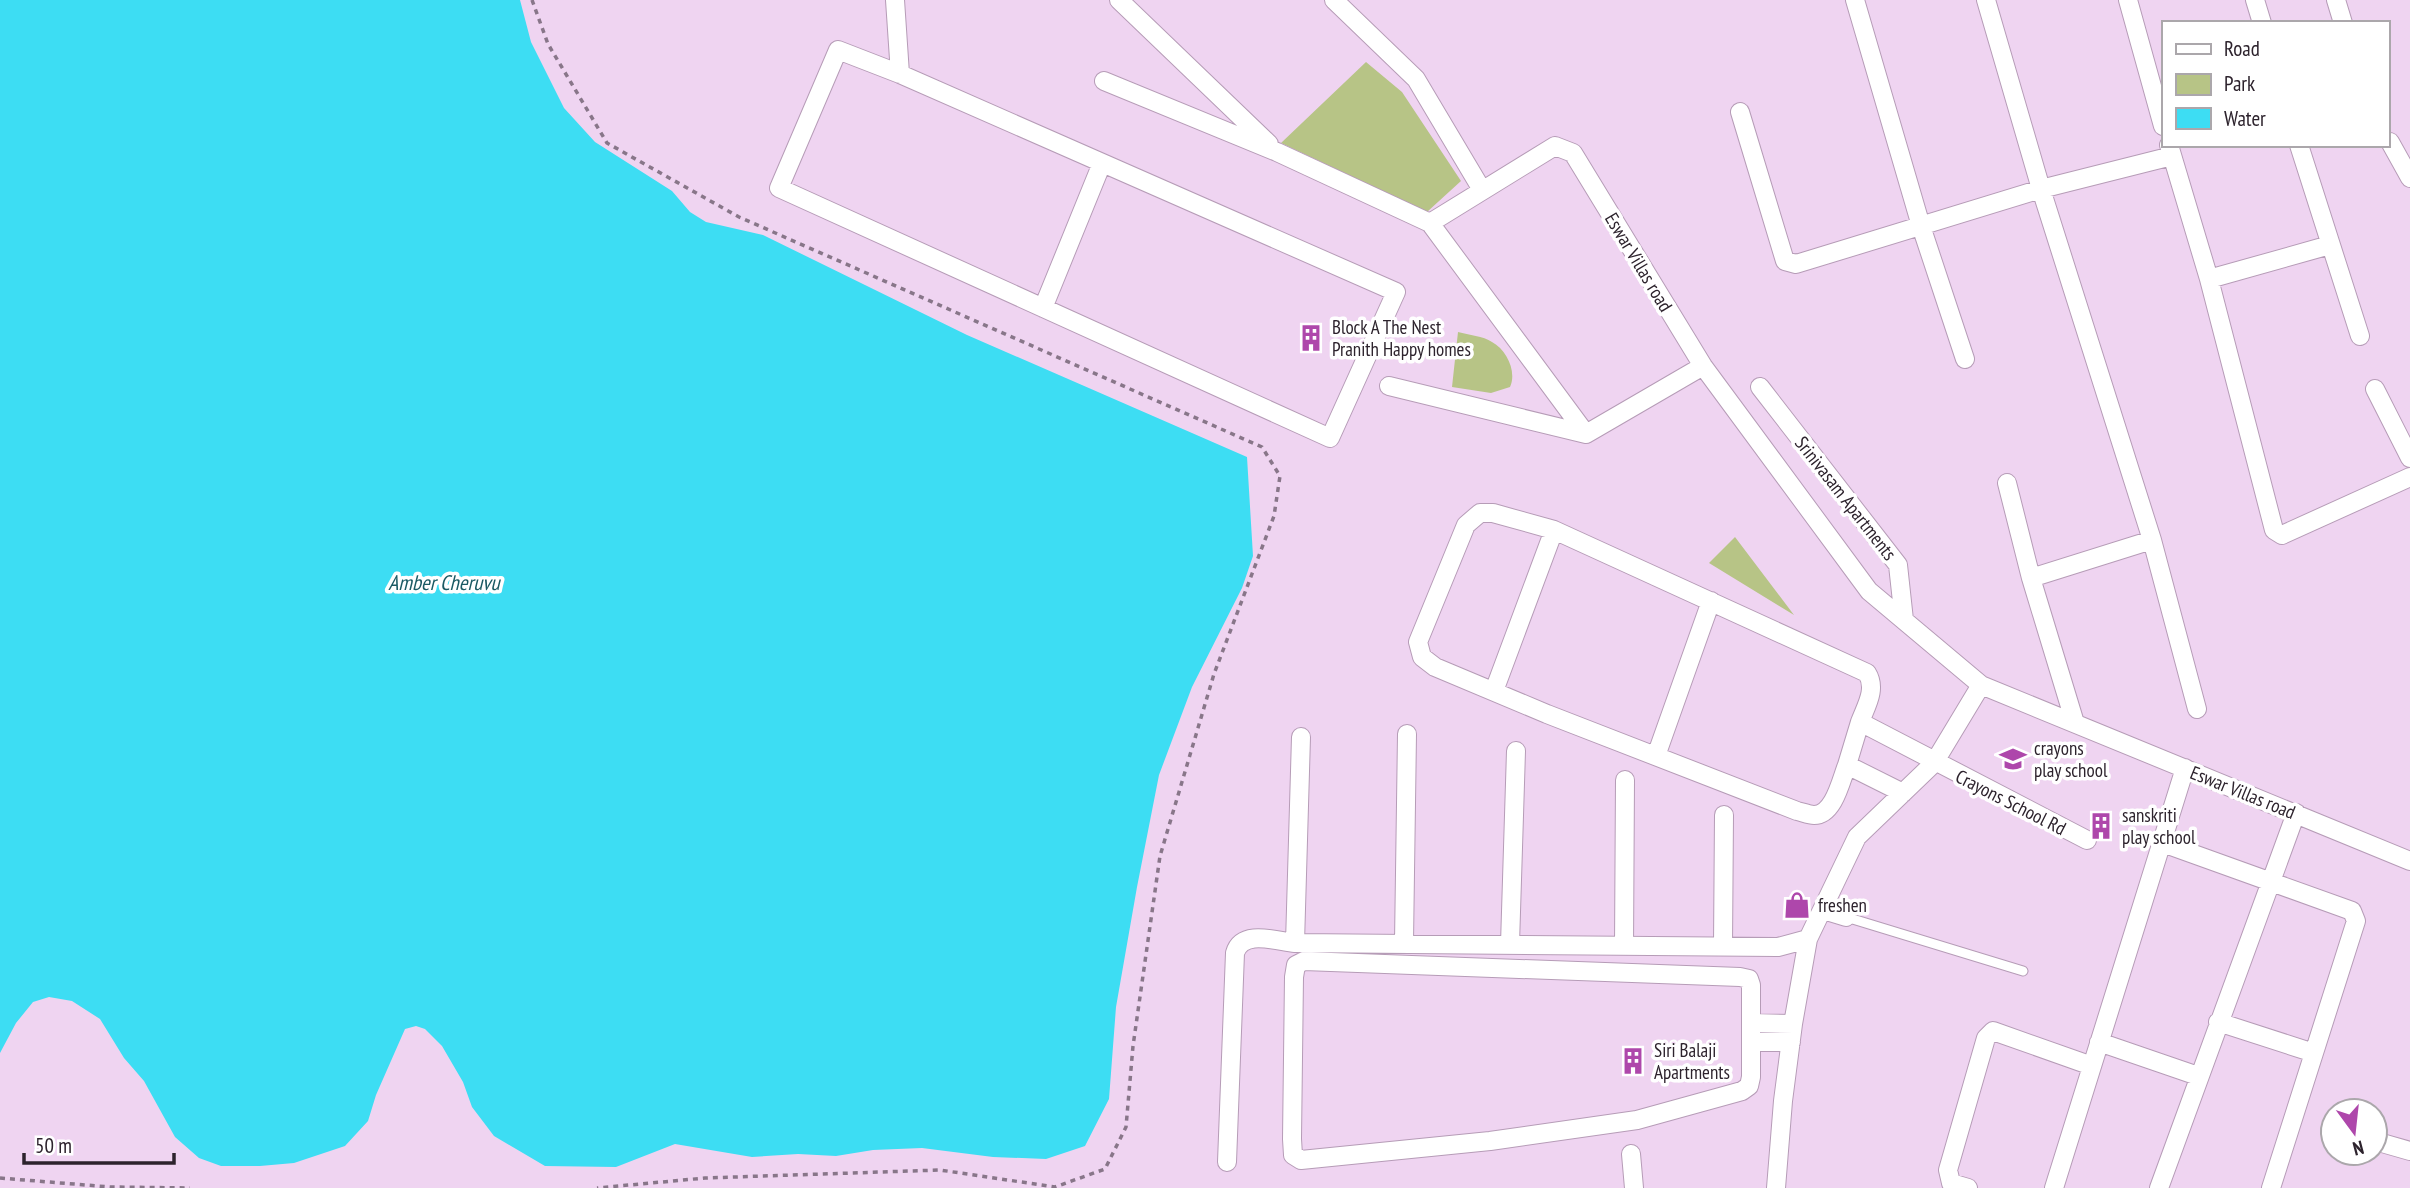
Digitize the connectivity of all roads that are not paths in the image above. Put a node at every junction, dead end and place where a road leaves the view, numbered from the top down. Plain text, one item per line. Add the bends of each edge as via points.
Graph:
1 (895, 0) edge
2 (1119, 0) edge
3 (1334, 0) edge
4 (1855, 0) edge
5 (1986, 0) edge
6 (2128, 0) edge
7 (2255, 0) edge
8 (2336, 0) edge
9 (2261, 21) edge
10 (2342, 21) edge
11 (900, 74) junction
12 (1104, 81) dead end
13 (1740, 112) dead end
14 (2162, 122) edge
15 (2390, 142) dead end
16 (2301, 147) edge
17 (2170, 151) edge
18 (1277, 152) junction
19 (1102, 163) junction
20 (2410, 178) edge
21 (2041, 189) junction
22 (1482, 190) junction
23 (1430, 223) junction
24 (1922, 226) junction
25 (2330, 245) junction
26 (2209, 279) junction
27 (1043, 308) junction
28 (2360, 336) dead end
29 (1965, 359) dead end
30 (1703, 366) junction
31 (1389, 386) dead end
32 (1760, 387) dead end
33 (2375, 389) dead end
34 (1586, 434) junction
35 (2410, 458) edge
36 (2410, 477) edge
37 (2007, 483) dead end
38 (1554, 530) junction
39 (2152, 540) junction
40 (2032, 578) junction
41 (1711, 601) junction
42 (1904, 620) junction
43 (1981, 685) junction
44 (1494, 691) junction
45 (2197, 709) dead end
46 (1860, 722) junction
47 (2075, 723) junction
48 (1407, 734) dead end
49 (1301, 737) dead end
50 (1516, 751) dead end
51 (1656, 756) junction
52 (1934, 763) junction
53 (1847, 765) junction
54 (2185, 768) junction
55 (1625, 780) dead end
56 (1903, 793) junction
57 (2295, 813) junction
58 (1724, 815) dead end
59 (2087, 840) dead end
60 (2160, 842) junction
61 (2410, 862) edge
62 (2270, 882) junction
63 (1823, 910) junction
64 (1846, 917) joint
65 (1808, 939) junction
66 (1404, 942) junction
67 (1295, 943) junction
68 (1510, 944) junction
69 (1723, 945) junction
70 (1624, 946) junction
71 (2023, 971) dead end
72 (2218, 1022) junction
73 (1751, 1032) junction
74 (1792, 1033) junction
75 (2099, 1042) junction
76 (2314, 1053) junction
77 (2092, 1066) junction
78 (2198, 1076) junction
79 (2389, 1145) edge
80 (2410, 1151) edge
81 (1631, 1154) dead end
82 (1227, 1162) dead end
83 (1634, 1188) edge
84 (1776, 1188) edge
85 (1968, 1188) edge
86 (2054, 1188) edge
87 (2159, 1188) edge
88 (2271, 1188) edge

1 - 11 street
2 - 18 street
3 - 22 street via 1416,79
4 - 24 street
5 - 21 street
6 - 14 street
7 - 9 street
8 - 10 street
11 - 19 street
11 - 27 street via 838,50 779,188
12 - 18 street
13 - 24 street via 1785,261 1796,264
15 - 20 street
16 - 25 street
17 - 21 street
17 - 26 street
18 - 23 street
19 - 27 street
19 - 27 street via 1396,292 1330,438
21 - 24 street
21 - 39 street
22 - 23 street, Eswar Villas road
22 - 30 street, Eswar Villas road via 1555,146 1573,153
23 - 34 street
24 - 29 street
25 - 26 street
25 - 28 street
26 - 36 street via 2274,530 2282,535
30 - 34 street
30 - 42 street, Eswar Villas road via 1869,591
31 - 34 street
32 - 42 street, Srinivasam Apartments via 1898,565
33 - 35 street
37 - 40 street
38 - 41 street
38 - 44 street
38 - 44 street via 1493,513 1480,513 1472,519 1418,642 1422,657 1435,667
39 - 40 street
39 - 45 street
40 - 47 street
41 - 46 street via 1867,673 1872,688
41 - 51 street
42 - 43 street, Eswar Villas road
43 - 47 street, Eswar Villas road
43 - 52 street
44 - 51 street
46 - 52 street, Crayons School Rd
46 - 53 street
47 - 54 street, Eswar Villas road
48 - 66 street
49 - 67 street
50 - 68 street
51 - 53 street via 1814,815 1831,805
52 - 56 street
52 - 59 street, Crayons School Rd
53 - 56 street
54 - 57 street, Eswar Villas road
54 - 60 street
55 - 70 street
56 - 63 street via 1857,838
57 - 61 street, Eswar Villas road
57 - 62 street
58 - 69 street
60 - 62 street
60 - 75 street
62 - 72 street
62 - 76 street via 2352,911 2356,921
63 - 64 street
63 - 65 street
64 - 71 lane
65 - 69 street via 1779,947
65 - 74 street
66 - 67 street
66 - 68 street
67 - 82 street via 1255,938 1237,945
68 - 70 street
69 - 70 street
72 - 76 street
72 - 78 street
73 - 73 street via 1751,985 1749,979 1740,977 1304,961 1296,965 1294,976 1293,1155 1301,1160 1334,1157 1637,1120 1749,1086
73 - 74 street
74 - 84 street
75 - 77 street
75 - 78 street
76 - 88 street
77 - 85 street via 1993,1031 1986,1038 1948,1170 1951,1183
77 - 86 street
78 - 87 street
79 - 80 street
81 - 83 street

